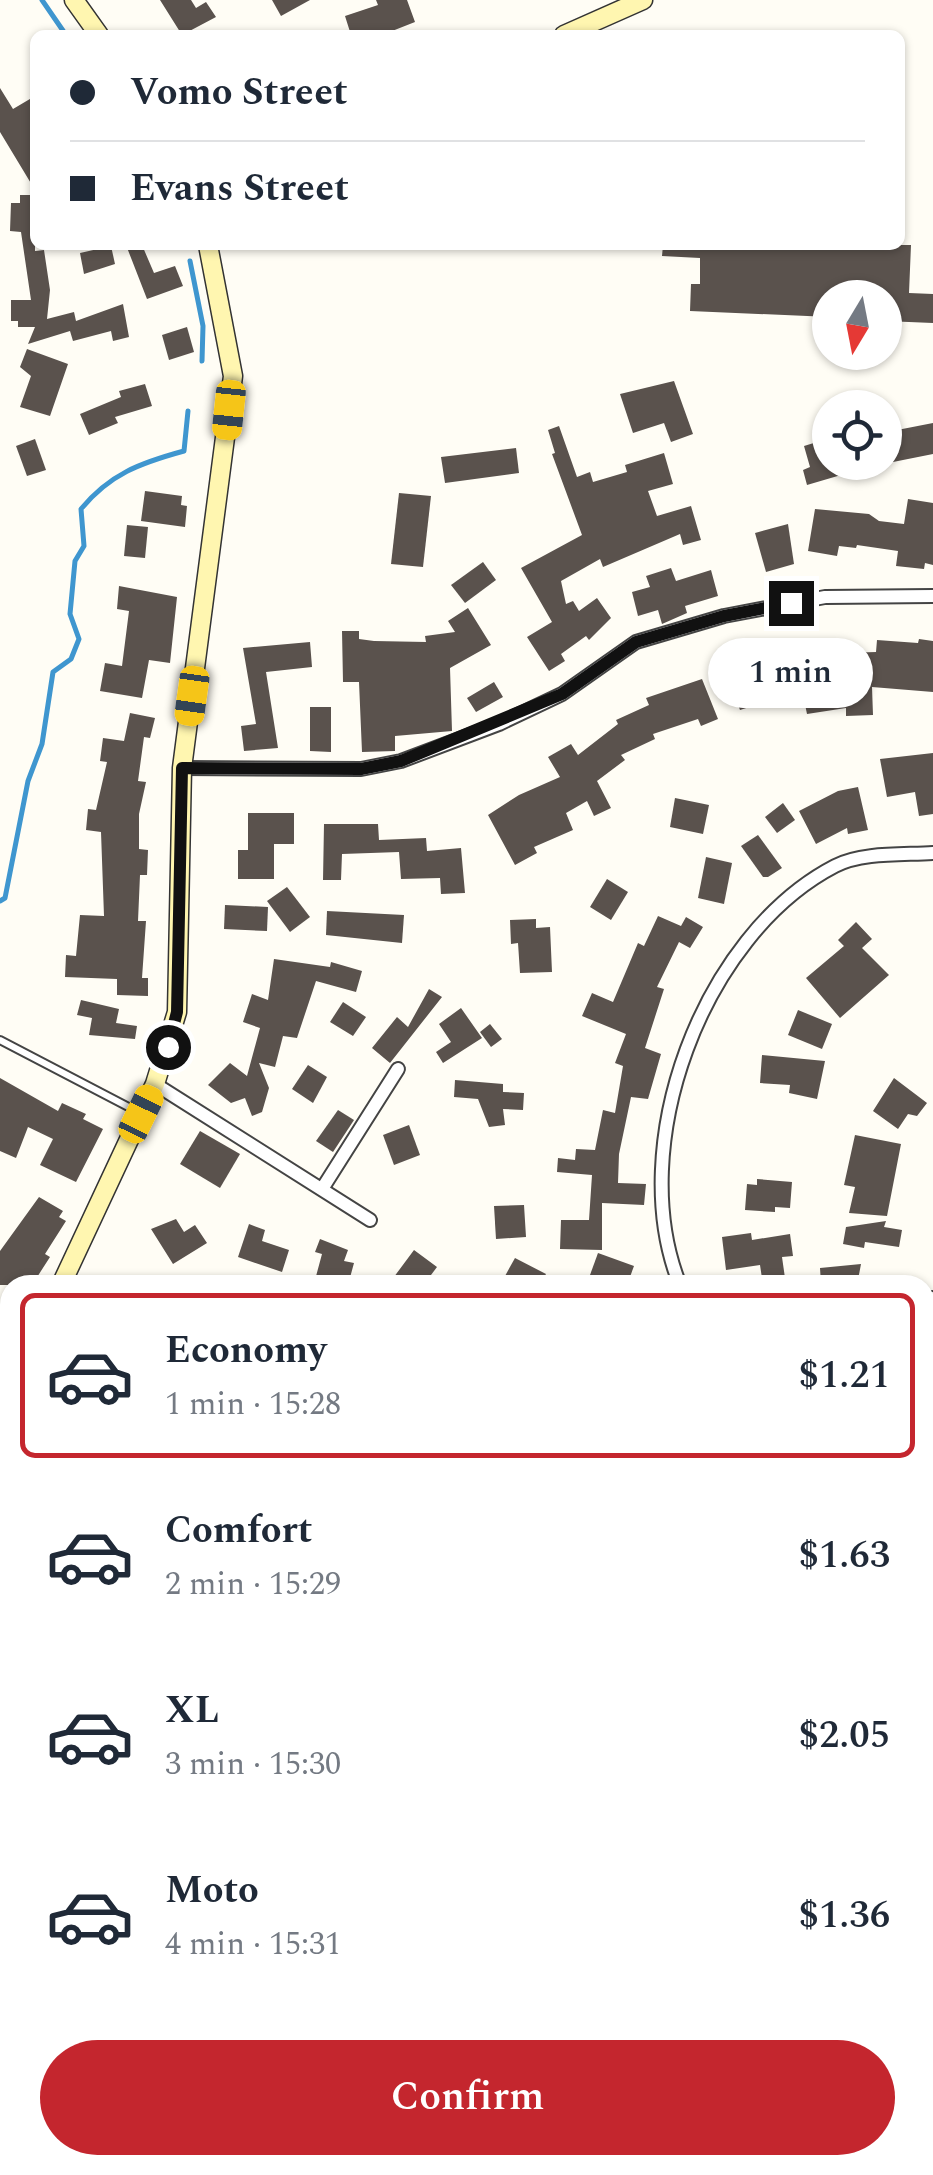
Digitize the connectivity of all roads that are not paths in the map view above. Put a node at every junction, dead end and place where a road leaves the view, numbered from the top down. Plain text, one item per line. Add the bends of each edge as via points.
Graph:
1 (74, 0) edge
2 (643, 0) edge
3 (96, 30) edge
4 (575, 30) edge
5 (209, 250) edge
6 (933, 596) edge
7 (182, 768) junction
8 (933, 853) edge
9 (0, 1040) edge
10 (398, 1068) dead end
11 (156, 1084) junction
12 (141, 1114) junction
13 (322, 1190) junction
14 (370, 1220) dead end
15 (67, 1275) edge
16 (676, 1275) edge

1 - 3 main road
2 - 4 main road
5 - 7 main road via 233,376
6 - 7 street via 825,597 636,642 562,694 401,761 361,769
7 - 11 main road via 177,1012
8 - 16 street via 838,865 757,930 701,1008 680,1072 663,1171
9 - 12 lane
10 - 13 street
11 - 12 main road
11 - 13 street
12 - 15 main road
13 - 14 street

